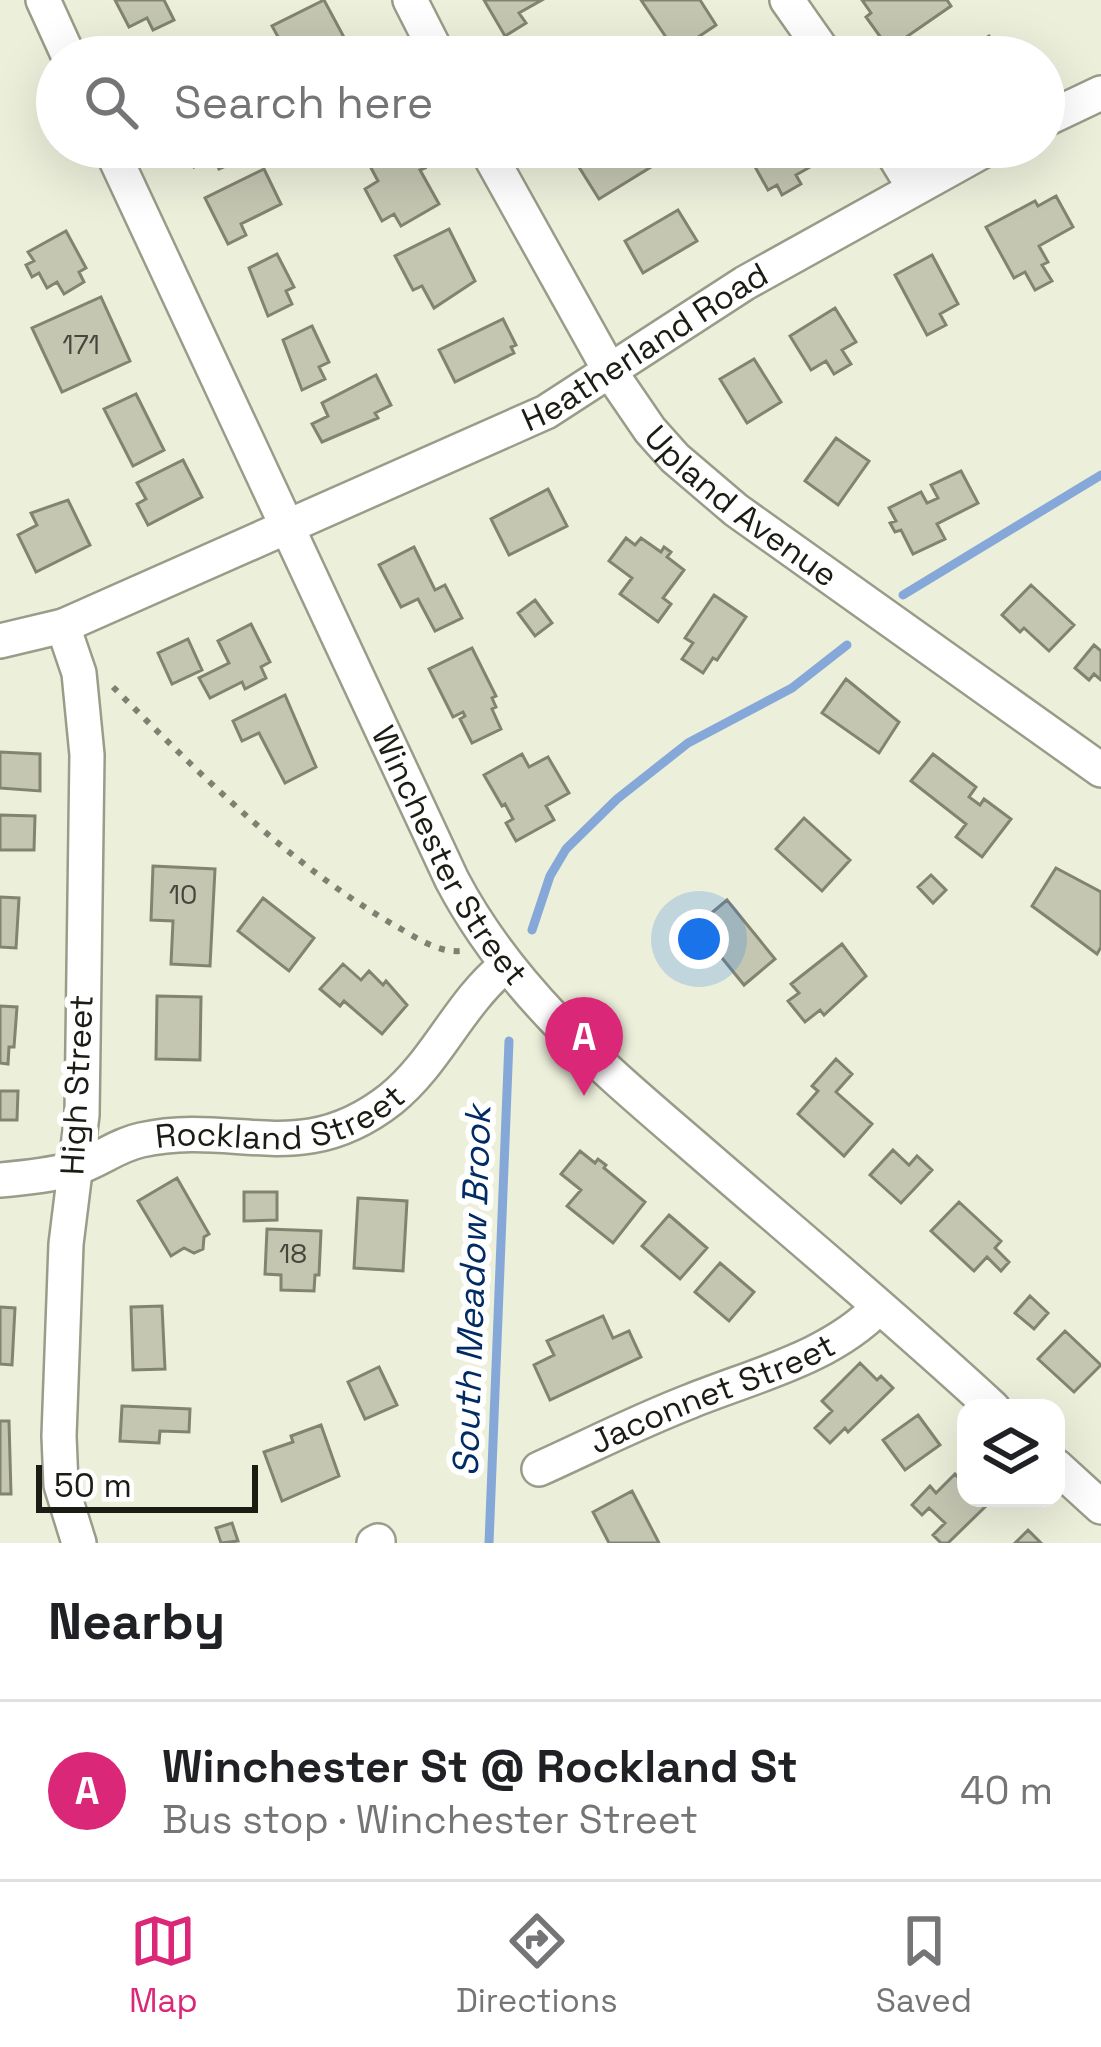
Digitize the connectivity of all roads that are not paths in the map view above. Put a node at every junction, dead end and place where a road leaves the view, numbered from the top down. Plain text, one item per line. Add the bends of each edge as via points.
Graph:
1 (43, 0) edge
2 (410, 0) edge
3 (787, 0) edge
4 (59, 36) edge
5 (428, 36) edge
6 (812, 36) edge
7 (1101, 93) edge
8 (1065, 110) edge
9 (120, 168) edge
10 (497, 168) edge
11 (902, 168) edge
12 (951, 168) edge
13 (914, 188) junction
14 (611, 373) junction
15 (286, 526) junction
16 (63, 626) junction
17 (0, 641) edge
18 (1101, 770) edge
19 (495, 953) junction
20 (75, 1168) junction
21 (0, 1180) edge
22 (879, 1307) junction
23 (983, 1399) edge
24 (539, 1469) dead end
25 (1065, 1474) edge
26 (1101, 1507) edge
27 (79, 1543) edge

1 - 4 street
2 - 5 street
3 - 6 street
7 - 8 street
9 - 15 street, Winchester Street
10 - 14 street, Upland Avenue
11 - 13 street
12 - 13 street, Heatherland Road
13 - 14 street, Heatherland Road via 709,305
14 - 15 street, Heatherland Road via 521,424
14 - 18 street, Upland Avenue via 650,430 704,485
15 - 16 street, Heatherland Road
15 - 19 street, Winchester Street via 452,880
16 - 17 street, Heatherland Road
16 - 20 street, High Street via 79,673 87,785
19 - 20 street, Rockland Street via 476,994 410,1082 355,1122 291,1140 143,1139
19 - 22 street, Winchester Street via 599,1064
20 - 21 street, Rockland Street
20 - 27 street, High Street via 59,1461
22 - 23 street, Winchester Street
22 - 24 street, Jaconnet Street via 820,1350
25 - 26 street

